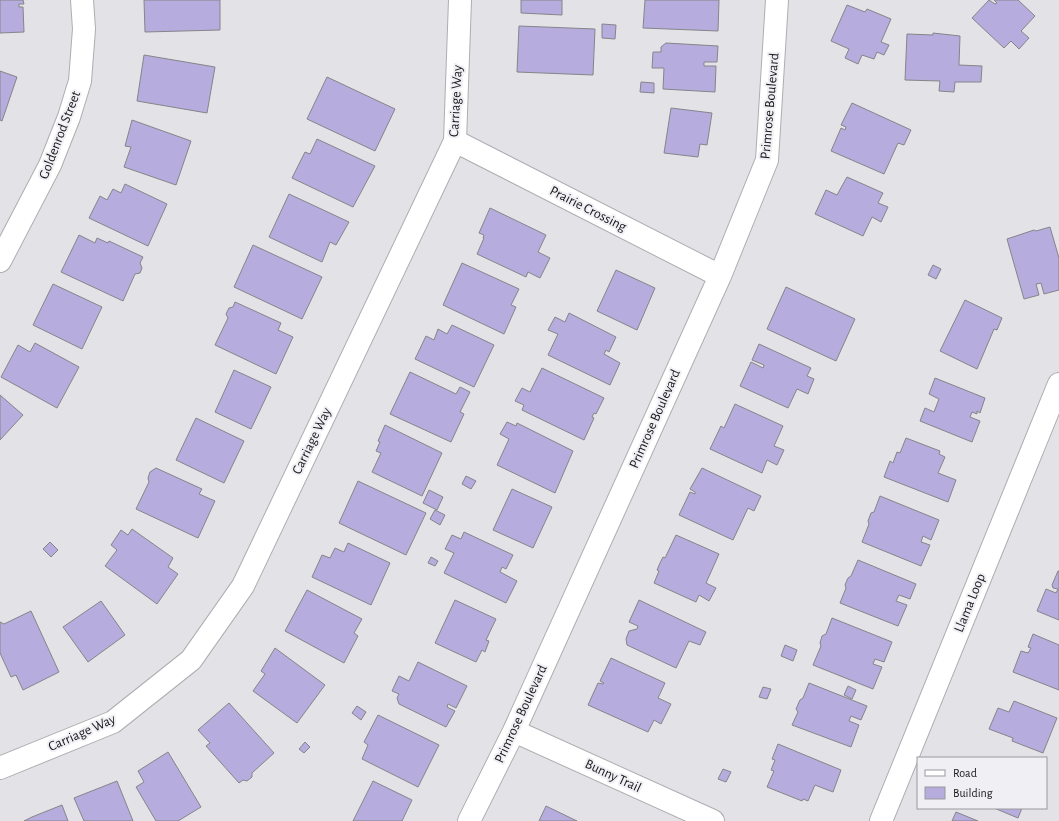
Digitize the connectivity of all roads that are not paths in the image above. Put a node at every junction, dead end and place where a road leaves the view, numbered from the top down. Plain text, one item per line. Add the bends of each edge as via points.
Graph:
1 (82, 0) edge
2 (460, 0) edge
3 (776, 0) edge
4 (455, 142) junction
5 (0, 261) edge
6 (720, 276) junction
7 (1059, 384) edge
8 (514, 731) junction
9 (0, 768) edge
10 (469, 821) edge
11 (713, 821) edge
12 (881, 821) edge

1 - 5 street, Goldenrod Street via 84,29 80,81 69,117 50,165
2 - 4 street, Carriage Way
3 - 6 street, Primrose Boulevard via 767,160
4 - 6 street, Prairie Crossing
4 - 9 street, Carriage Way via 243,586 191,660 113,722
6 - 8 street, Primrose Boulevard
7 - 12 street, Llama Loop
8 - 10 street, Primrose Boulevard
8 - 11 street, Bunny Trail

